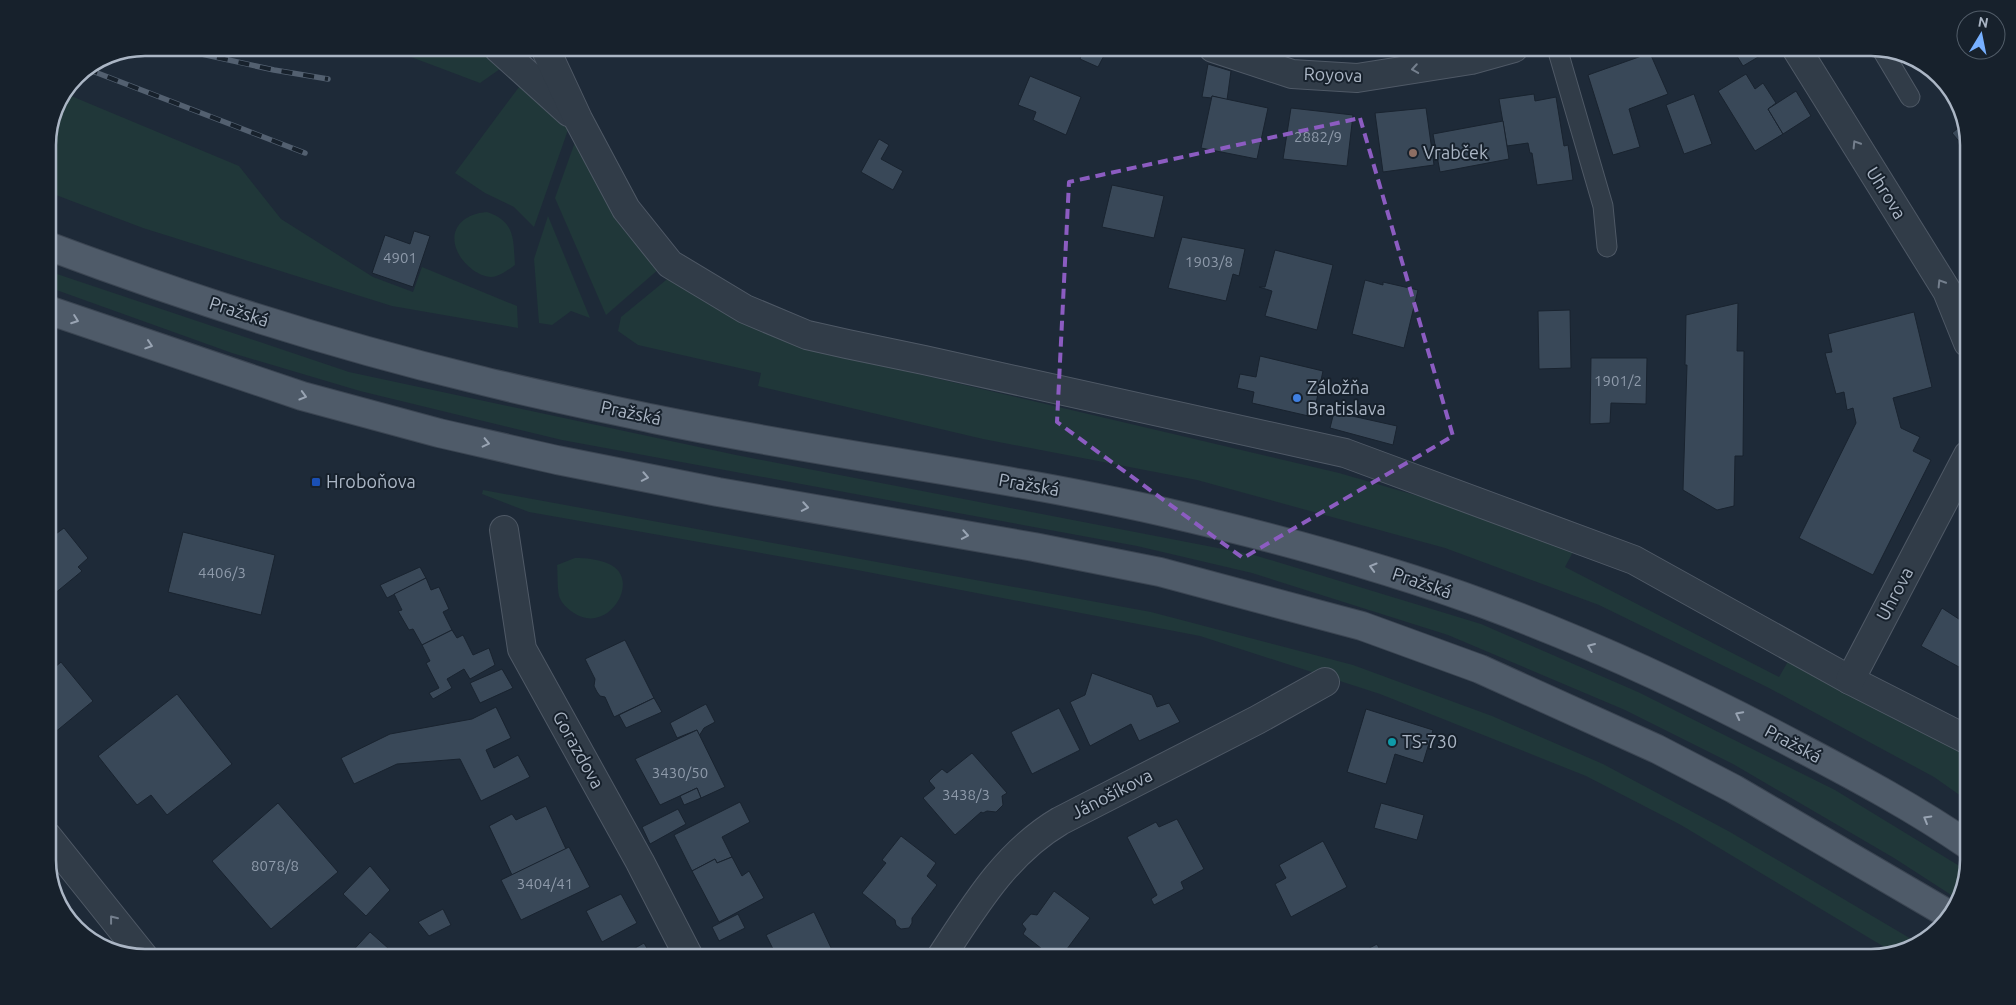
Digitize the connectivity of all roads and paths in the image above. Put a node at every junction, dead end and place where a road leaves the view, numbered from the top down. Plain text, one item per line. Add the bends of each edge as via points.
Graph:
1 (507, 56) edge
2 (549, 56) edge
3 (1237, 56) edge
4 (1485, 56) edge
5 (1559, 56) edge
6 (1801, 56) edge
7 (1887, 58) edge
8 (1910, 97) dead end
9 (578, 119) junction
10 (1607, 247) dead end
11 (56, 249) edge
12 (56, 313) edge
13 (1960, 323) edge
14 (1960, 470) edge
15 (504, 530) dead end
16 (1850, 680) junction
17 (1325, 682) dead end
18 (1960, 736) edge
19 (1960, 840) edge
20 (56, 847) edge
21 (1943, 911) edge
22 (137, 948) edge
23 (684, 949) edge
24 (948, 949) edge

1 - 9 street
2 - 9 street
4 -> 3 street, Royova via 1357,78 1292,74
5 - 10 lane via 1603,206
13 -> 6 street, Uhrova via 1947,291
7 - 8 lane
9 - 16 street via 626,209 670,264 772,322 807,335 1345,453 1634,560
19 -> 11 main road, Pražská via 1856,778 1692,691 1486,605 1386,571 1275,538 1160,511 656,419 478,380 254,317
12 -> 21 main road via 302,396 439,432 557,460 718,492 1160,572 1362,626 1480,669 1657,749 1734,789
14 - 16 street, Uhrova
15 - 23 street, Gorazdova via 522,649
16 - 18 street
17 - 24 street, Jánošíkova via 1040,832 1001,871
22 -> 20 street

